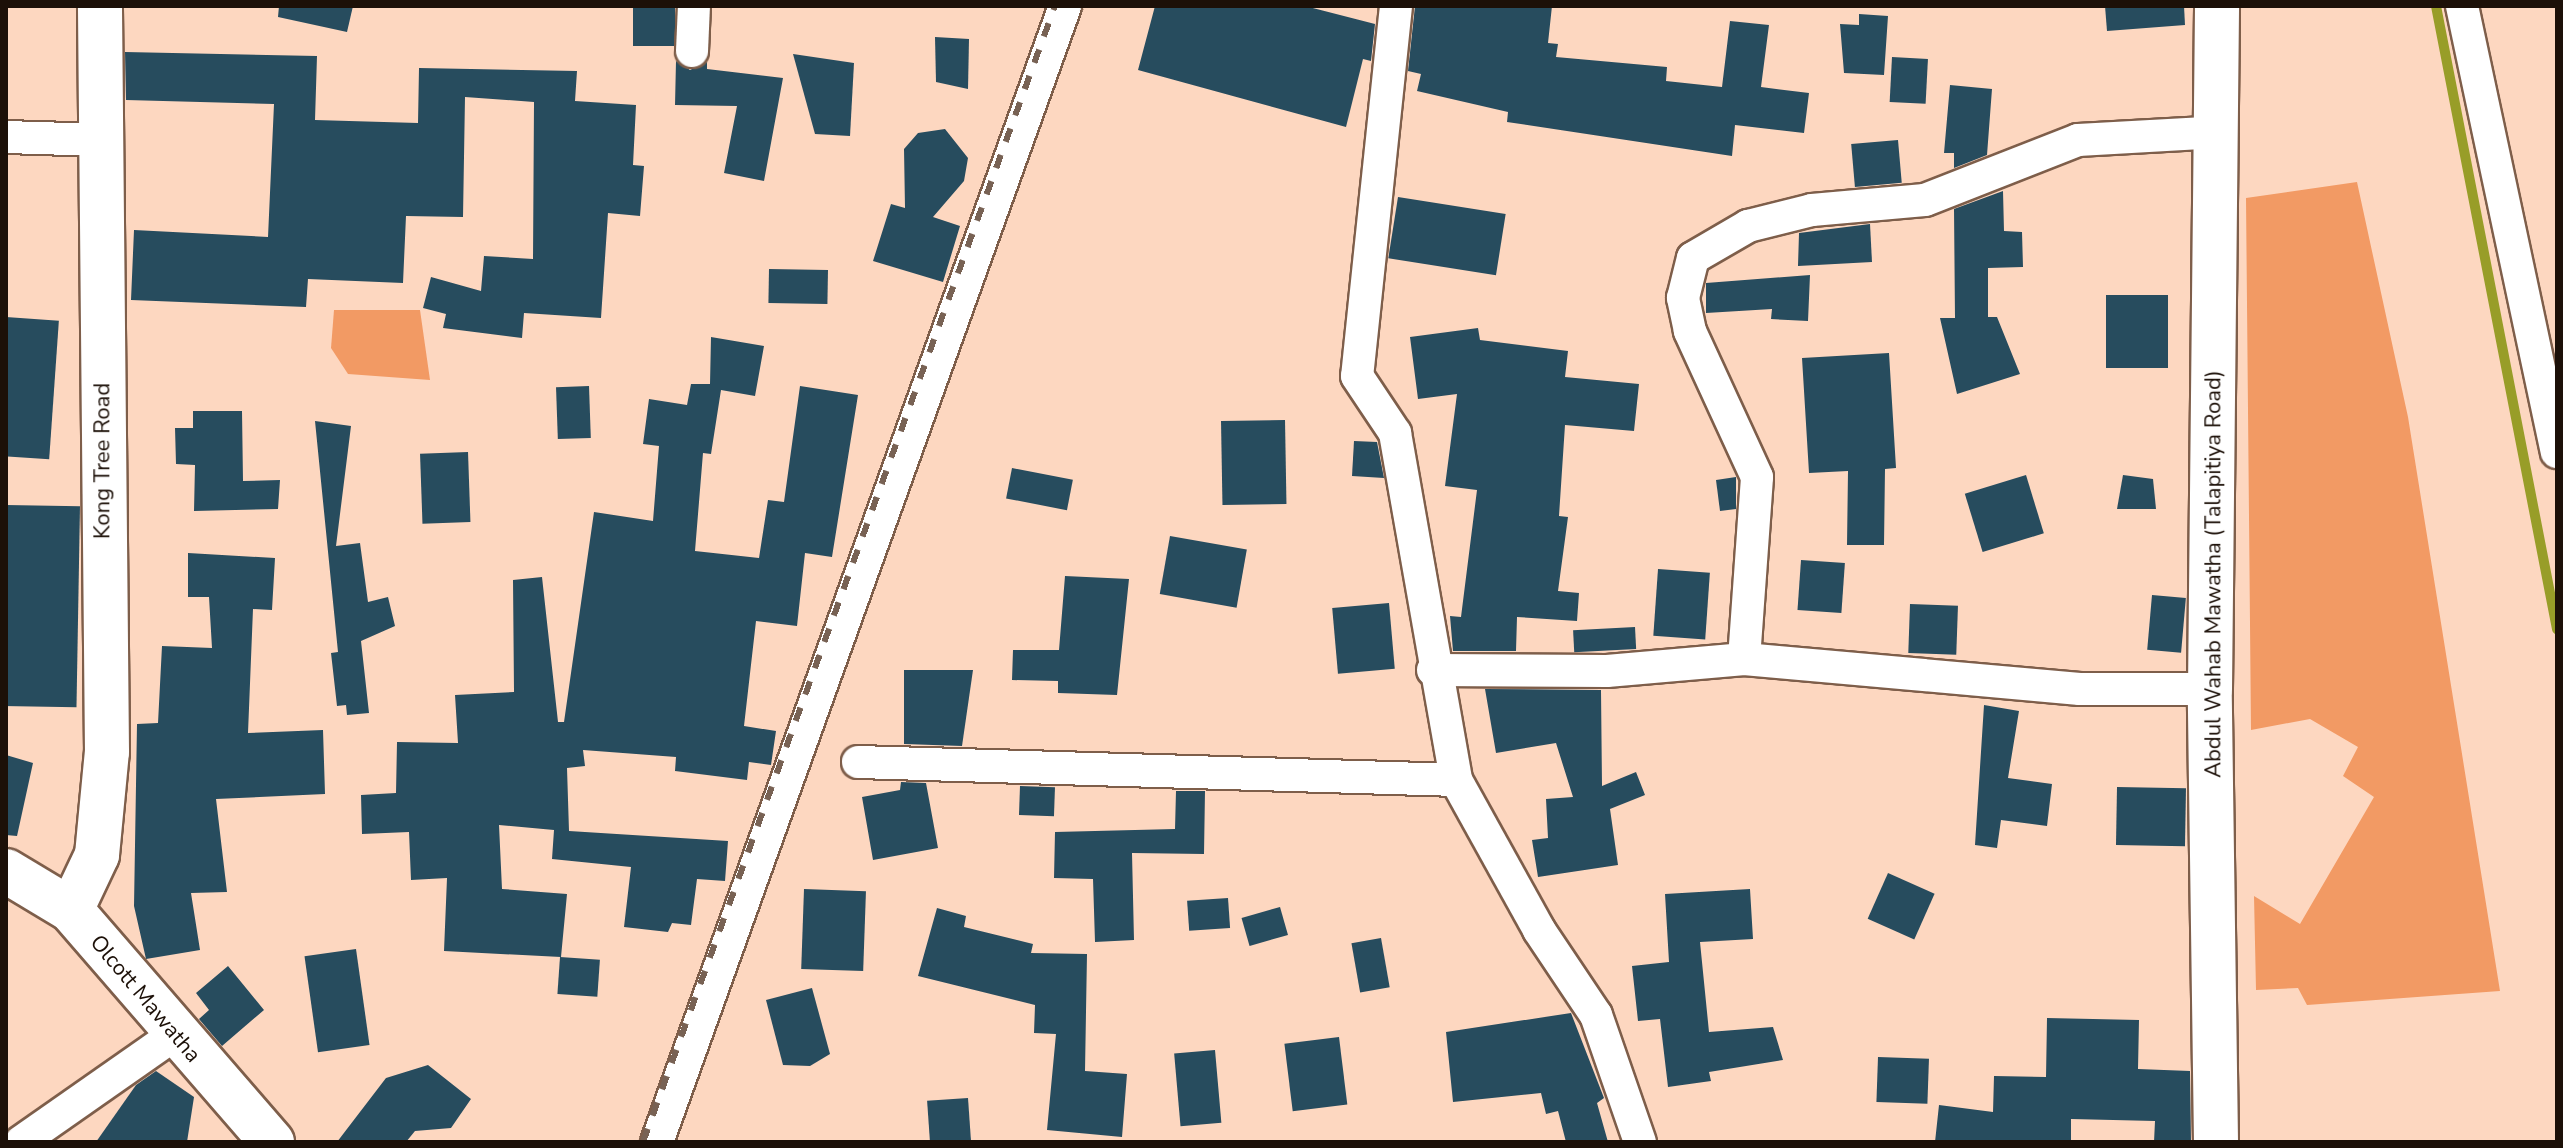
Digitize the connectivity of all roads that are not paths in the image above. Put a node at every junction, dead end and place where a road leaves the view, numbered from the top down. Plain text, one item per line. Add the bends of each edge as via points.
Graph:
1 (100, 6) edge
2 (694, 6) edge
3 (1065, 6) edge
4 (1396, 6) edge
5 (2217, 6) edge
6 (2462, 6) edge
7 (692, 51) dead end
8 (2219, 132) junction
9 (6, 137) edge
10 (101, 140) junction
11 (2557, 452) edge
12 (1744, 659) junction
13 (1433, 670) junction
14 (2210, 689) junction
15 (858, 762) dead end
16 (1456, 780) junction
17 (6, 871) edge
18 (71, 910) junction
19 (174, 1035) junction
20 (21, 1142) edge
21 (272, 1142) edge
22 (657, 1142) edge
23 (1640, 1142) edge
24 (2216, 1142) edge

1 - 10 main road, Kong Tree Road
2 - 7 street
3 - 22 street
4 - 13 street via 1357,376 1395,433
5 - 8 main road, Abdul Wahab Mawatha (Talapitiya Road)
6 - 11 street
8 - 12 street via 2078,140 1925,200 1812,210 1748,226 1693,258 1683,298 1690,331 1757,477
8 - 14 main road, Abdul Wahab Mawatha (Talapitiya Road)
9 - 10 street
10 - 18 main road, Kong Tree Road via 107,752 97,855
12 - 13 street via 1607,671
12 - 14 street via 2080,689
13 - 16 street
14 - 24 main road, Abdul Wahab Mawatha (Talapitiya Road)
15 - 16 street
16 - 23 street via 1539,930 1596,1015
17 - 18 main road, Olcott Mawatha
18 - 19 main road, Olcott Mawatha
19 - 20 street
19 - 21 main road, Olcott Mawatha

